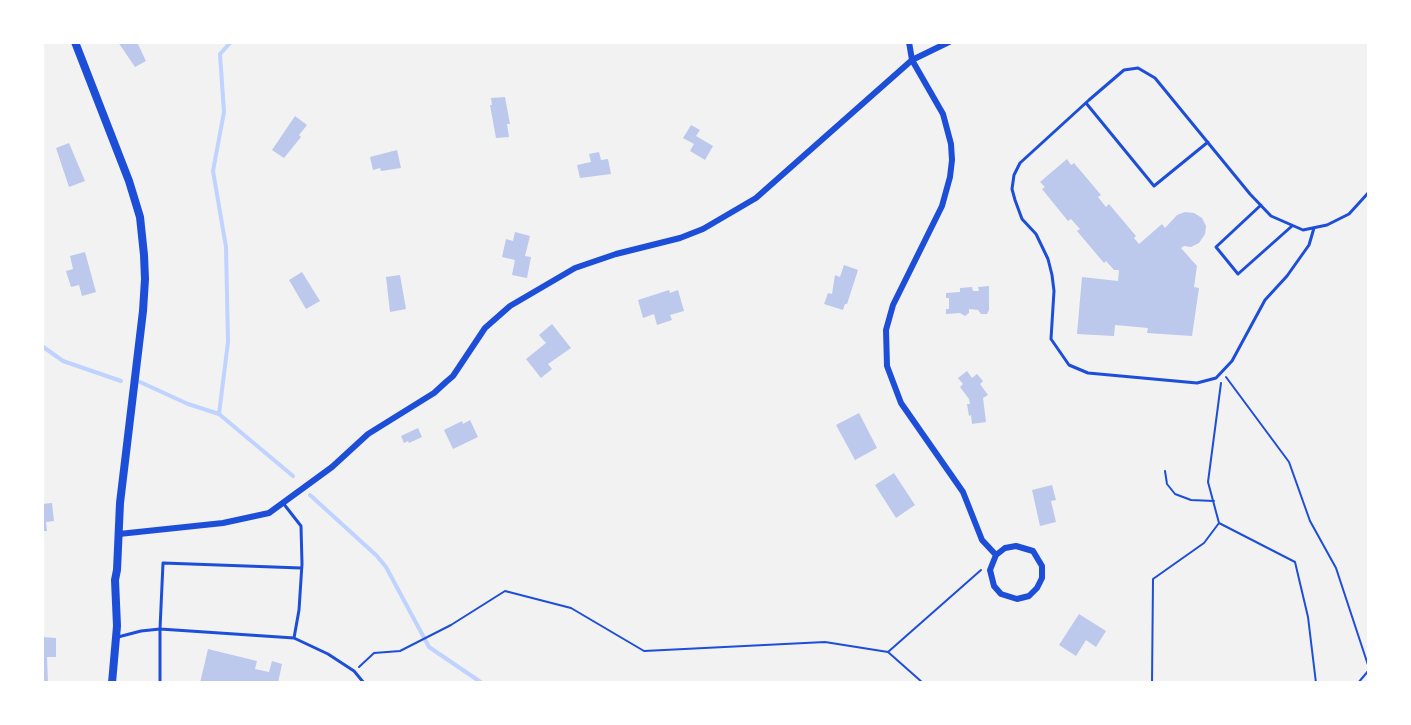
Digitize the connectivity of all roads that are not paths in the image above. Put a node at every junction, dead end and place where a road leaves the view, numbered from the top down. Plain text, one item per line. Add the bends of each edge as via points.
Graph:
1 (75, 42) edge
2 (909, 42) edge
3 (949, 42) edge
4 (912, 60) junction
5 (1086, 103) junction
6 (1208, 142) junction
7 (1369, 192) edge
8 (1261, 205) junction
9 (1293, 225) junction
10 (1314, 228) junction
11 (283, 502) junction
12 (119, 534) junction
13 (995, 557) junction
14 (301, 568) junction
15 (160, 629) junction
16 (116, 638) junction
17 (294, 638) junction
18 (112, 683) edge
19 (160, 683) edge
20 (364, 683) edge

1 - 12 street via 129,181 143,234 146,279
2 - 4 street
3 - 4 street
4 - 11 street via 756,198 680,238 575,268 510,306 485,328 453,376 434,393 368,434 332,467
4 - 13 street via 943,114 952,160 942,206 893,305 886,330 887,366 902,403 963,492 982,540
5 - 6 lane via 1124,70 1138,68 1155,78
5 - 6 lane via 1154,186
5 - 10 lane via 1020,164 1013,182 1022,219 1036,234 1050,267 1054,291 1051,339 1070,365 1088,373 1197,383 1216,378 1232,361 1265,300 1309,245
6 - 8 lane
7 - 10 lane via 1348,214
8 - 9 lane via 1271,216
8 - 9 lane via 1216,247 1238,274
9 - 10 lane via 1303,230
11 - 12 street via 269,513 249,518
11 - 14 lane via 301,526
12 - 16 street
13 - 13 street via 1005,548 1016,546 1033,551 1042,566 1037,588 1023,598 1011,599 1001,594 991,581
14 - 15 lane via 163,563
14 - 17 lane
15 - 16 lane
15 - 17 lane
15 - 19 lane
16 - 18 street
17 - 20 lane via 328,654 354,671

